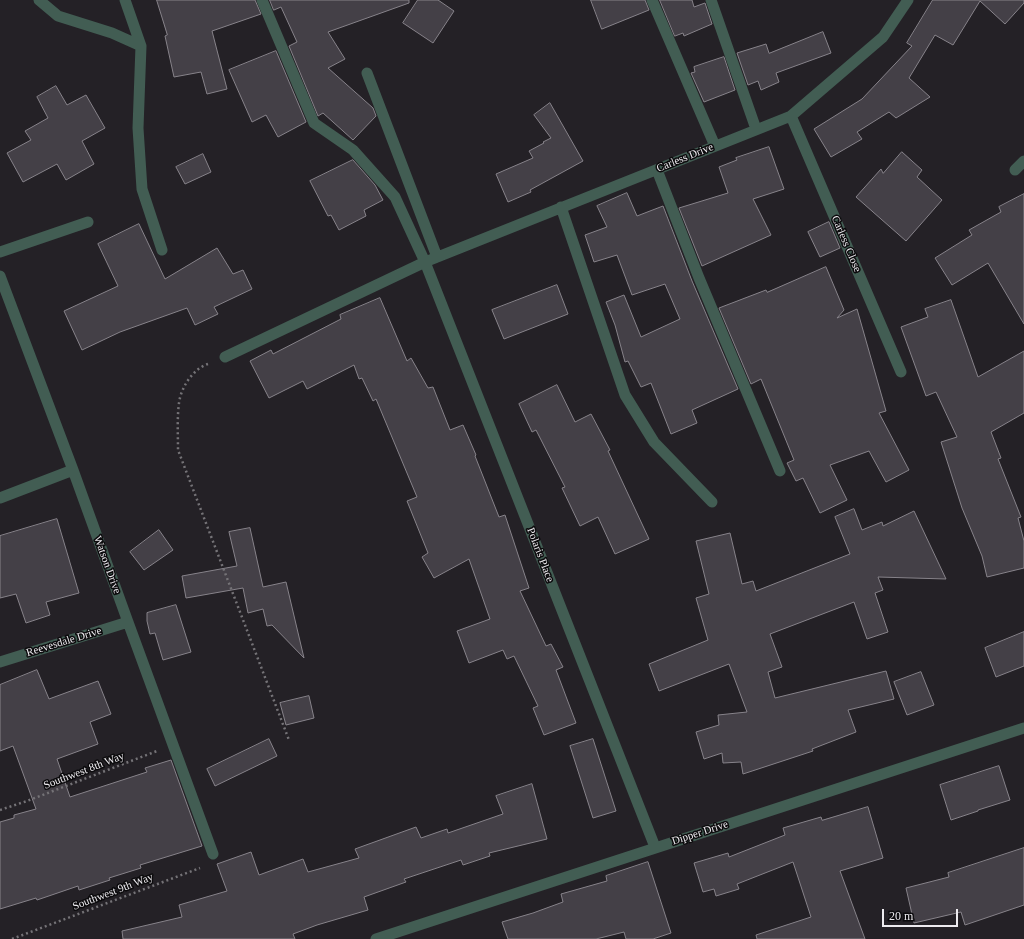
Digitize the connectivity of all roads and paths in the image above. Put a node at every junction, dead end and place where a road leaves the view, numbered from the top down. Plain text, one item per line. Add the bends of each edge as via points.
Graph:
1 (39, 0) edge
2 (125, 0) edge
3 (262, 0) edge
4 (652, 0) edge
5 (711, 0) edge
6 (908, 0) edge
7 (141, 46) junction
8 (367, 73) dead end
9 (791, 116) junction
10 (756, 129) junction
11 (715, 146) junction
12 (1024, 161) edge
13 (657, 170) junction
14 (1015, 170) dead end
15 (562, 207) junction
16 (88, 222) dead end
17 (162, 250) dead end
18 (0, 252) edge
19 (437, 257) junction
20 (424, 262) junction
21 (0, 276) edge
22 (225, 357) joint
23 (901, 372) dead end
24 (74, 470) junction
25 (780, 471) dead end
26 (0, 498) edge
27 (712, 502) dead end
28 (128, 622) junction
29 (0, 662) edge
30 (1024, 728) edge
31 (289, 740) dead end
32 (173, 744) junction
33 (0, 810) edge
34 (655, 847) junction
35 (213, 854) joint
36 (12, 939) edge
37 (376, 939) edge

1 - 7 street via 58,16 112,33
2 - 7 street
3 - 20 street, Polaris Place via 314,123 353,150 395,197
4 - 11 street
5 - 10 street
6 - 9 street, Carless Drive via 883,37
7 - 17 street via 138,128 142,190
8 - 19 street
9 - 10 street, Carless Drive
9 - 23 street, Carless Close
10 - 11 street, Carless Drive
11 - 13 street, Carless Drive
12 - 14 street
13 - 15 street, Carless Drive
13 - 25 street
15 - 19 street, Carless Drive
15 - 27 street via 624,395 654,442
16 - 18 street
19 - 20 street, Carless Drive
20 - 22 street, Carless Drive
20 - 34 street, Polaris Place
21 - 24 street, Watson Drive
22 - 31 path via 200,366 187,380 179,402 178,450
24 - 26 street
24 - 28 street, Watson Drive
28 - 29 street, Reevesdale Drive
28 - 32 street, Watson Drive
30 - 34 street, Dipper Drive
32 - 33 path, Southwest 8th Way
32 - 35 street, Watson Drive
34 - 37 street, Dipper Drive
35 - 36 path, Southwest 9th Way via 207,865

